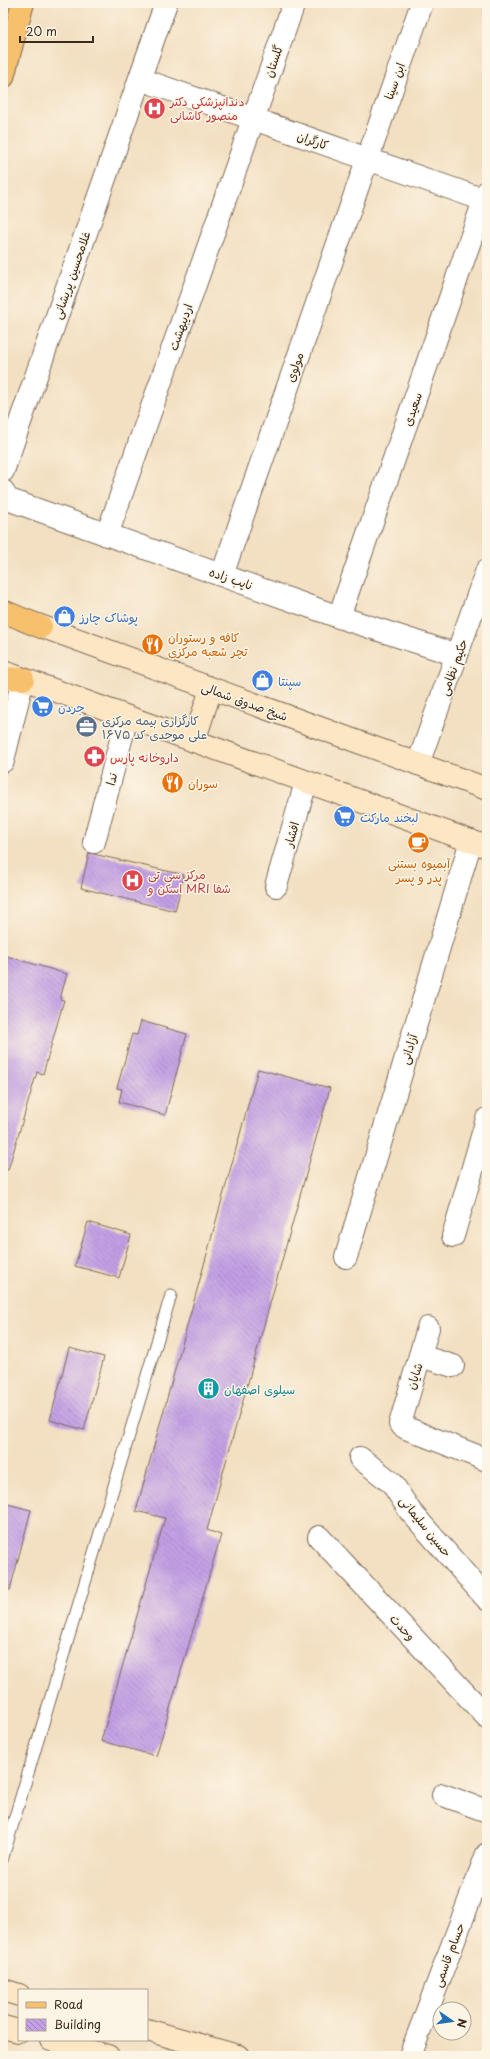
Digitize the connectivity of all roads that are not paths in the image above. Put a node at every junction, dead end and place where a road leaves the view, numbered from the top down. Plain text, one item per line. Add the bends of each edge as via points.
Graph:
1 (23, 3) edge
2 (166, 3) edge
3 (294, 3) edge
4 (422, 3) edge
5 (3, 77) edge
6 (140, 79) junction
7 (253, 119) junction
8 (367, 159) junction
9 (486, 198) edge
10 (3, 471) edge
11 (5, 495) edge
12 (106, 535) junction
13 (487, 570) edge
14 (222, 575) junction
15 (3, 612) edge
16 (339, 617) junction
17 (457, 655) junction
18 (3, 672) edge
19 (13, 679) edge
20 (211, 688) junction
21 (127, 717) junction
22 (194, 741) junction
23 (3, 761) edge
24 (418, 764) junction
25 (306, 782) junction
26 (487, 789) edge
27 (94, 842) dead end
28 (479, 844) edge
29 (276, 886) dead end
30 (487, 1119) edge
31 (453, 1236) dead end
32 (346, 1257) dead end
33 (172, 1295) dead end
34 (428, 1328) dead end
35 (420, 1356) junction
36 (453, 1366) dead end
37 (360, 1458) dead end
38 (487, 1460) edge
39 (320, 1537) dead end
40 (487, 1599) edge
41 (487, 1717) edge
42 (443, 1794) dead end
43 (487, 1811) edge
44 (487, 1854) edge
45 (3, 1857) edge
46 (3, 1990) edge
47 (18, 1995) edge
48 (3, 2027) edge
49 (148, 2030) edge
50 (18, 2031) edge
51 (54, 2041) edge
52 (100, 2055) edge
53 (238, 2056) edge
54 (410, 2056) edge

1 - 5 main road
2 - 6 street, غلامحسین پریشانی
3 - 7 street, گلستان
4 - 8 street, ابن سینا
6 - 7 street, کارگران
6 - 10 street, غلامحسین پریشانی
7 - 8 street, کارگران
7 - 12 street, اردیبهشت
8 - 9 street, کارگران
8 - 14 street, مولوی
9 - 16 street, سعیدی
11 - 12 street, نایب زاده
12 - 14 street, نایب زاده
13 - 17 street, حکیم نظامی
14 - 16 street, نایب زاده
15 - 20 main road, شیخ صدوق شمالی
16 - 17 street, نایب زاده
17 - 24 street, حکیم نظامی
18 - 19 main road
19 - 21 main road
19 - 23 street
20 - 22 main road
20 - 24 main road, شیخ صدوق شمالی
21 - 22 main road
21 - 27 street, ندا
22 - 25 main road
24 - 26 main road, شیخ صدوق شمالی
25 - 28 main road
25 - 29 street, افشار
28 - 32 street, آزادانی
30 - 31 street
33 - 45 lane
34 - 35 street, شایان
35 - 36 street
35 - 38 street, شایان via 400,1424
37 - 40 street, حسین سلیمانی via 392,1483 410,1511
39 - 41 street, وحدت
42 - 43 street
44 - 54 street, حسام قاسمی
46 - 47 main road
48 - 50 main road
49 - 53 main road
51 - 52 main road

